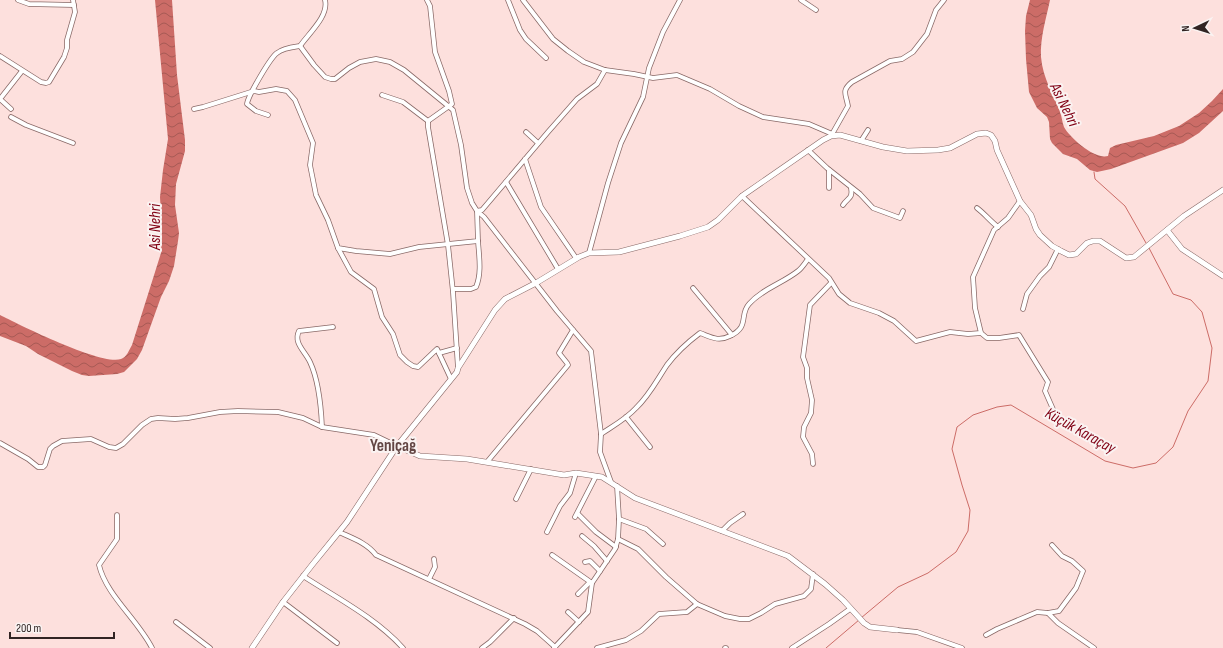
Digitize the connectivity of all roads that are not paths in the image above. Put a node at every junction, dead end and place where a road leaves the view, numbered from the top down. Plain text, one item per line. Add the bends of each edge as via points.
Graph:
1 (18, 0) edge
2 (325, 0) edge
3 (427, 0) edge
4 (508, 0) edge
5 (523, 0) edge
6 (680, 0) edge
7 (801, 0) edge
8 (944, 0) edge
9 (74, 2) edge
10 (816, 10) dead end
11 (300, 46) junction
12 (0, 56) edge
13 (546, 58) dead end
14 (9, 62) junction
15 (6, 66) dead end
16 (605, 70) junction
17 (22, 71) junction
18 (647, 77) junction
19 (252, 92) junction
20 (382, 95) dead end
21 (448, 106) junction
22 (194, 108) dead end
23 (11, 109) dead end
24 (268, 114) dead end
25 (11, 117) dead end
26 (428, 121) junction
27 (868, 130) dead end
28 (526, 132) dead end
29 (831, 135) junction
30 (861, 141) junction
31 (73, 143) dead end
32 (538, 143) junction
33 (808, 150) junction
34 (525, 159) junction
35 (829, 170) junction
36 (506, 182) junction
37 (829, 188) dead end
38 (851, 188) junction
39 (1223, 190) edge
40 (742, 196) junction
41 (1020, 201) junction
42 (843, 205) dead end
43 (977, 208) dead end
44 (477, 211) junction
45 (903, 211) dead end
46 (998, 227) junction
47 (1165, 231) junction
48 (478, 241) junction
49 (448, 245) junction
50 (338, 248) junction
51 (1058, 250) junction
52 (589, 253) junction
53 (576, 258) junction
54 (808, 259) junction
55 (558, 269) junction
56 (1223, 276) edge
57 (536, 283) junction
58 (832, 283) junction
59 (692, 288) dead end
60 (453, 289) junction
61 (1023, 309) dead end
62 (333, 327) dead end
63 (573, 330) junction
64 (981, 333) junction
65 (732, 335) junction
66 (456, 348) junction
67 (439, 353) junction
68 (458, 368) junction
69 (451, 379) junction
70 (1056, 416) dead end
71 (626, 417) junction
72 (322, 427) junction
73 (601, 434) junction
74 (0, 443) edge
75 (397, 446) junction
76 (650, 447) dead end
77 (487, 462) junction
78 (813, 464) dead end
79 (531, 469) junction
80 (576, 473) junction
81 (596, 476) junction
82 (611, 482) junction
83 (617, 486) junction
84 (516, 499) dead end
85 (743, 514) dead end
86 (117, 515) dead end
87 (619, 519) junction
88 (722, 531) junction
89 (339, 532) junction
90 (547, 532) dead end
91 (582, 536) dead end
92 (618, 539) junction
93 (663, 544) dead end
94 (1052, 545) dead end
95 (616, 547) junction
96 (552, 555) dead end
97 (434, 559) dead end
98 (607, 561) junction
99 (585, 562) dead end
100 (600, 571) junction
101 (813, 574) junction
102 (303, 576) junction
103 (429, 579) junction
104 (591, 582) junction
105 (578, 594) dead end
106 (283, 602) junction
107 (697, 604) junction
108 (852, 611) junction
109 (568, 612) dead end
110 (1048, 613) junction
111 (514, 618) junction
112 (176, 622) dead end
113 (579, 622) junction
114 (897, 630) joint
115 (986, 635) dead end
116 (337, 643) dead end
117 (152, 648) edge
118 (210, 648) edge
119 (252, 648) edge
120 (403, 648) edge
121 (482, 648) edge
122 (554, 648) edge
123 (597, 648) edge
124 (792, 648) edge
125 (962, 648) edge
126 (1094, 648) edge

1 - 9 street via 29,4
2 - 11 street via 323,14
3 - 21 street via 435,52 452,104
4 - 13 street via 520,30
5 - 16 street via 560,44 584,62
6 - 18 street via 663,32
7 - 10 street
8 - 29 street via 936,10 927,34 913,52 902,59 890,61 846,87 844,92 848,106
9 - 17 street via 75,12 67,48 49,82 41,82
11 - 19 street via 276,53
11 - 21 street via 325,77 335,79 360,62 376,59 390,62 404,70
12 - 14 street
14 - 15 street
14 - 17 street
16 - 18 street
16 - 32 street via 596,84 577,99
17 - 23 street via 0,99
18 - 29 street via 677,75 763,117 809,124 830,132
18 - 52 street via 643,97 621,143
19 - 22 street
19 - 24 street via 247,104 256,111
19 - 50 street via 276,89 287,91 295,100 313,143 310,164 316,195
20 - 26 street via 403,102
21 - 26 street
21 - 44 street via 453,110 467,188
25 - 31 street
26 - 49 street
27 - 30 street
28 - 32 street
29 - 30 street
29 - 33 street
30 - 41 street via 907,151 938,150 950,148 977,134 986,133 995,141
32 - 34 street
33 - 35 street
33 - 40 street
34 - 36 street
34 - 53 street via 541,207
35 - 37 street
35 - 38 street
36 - 44 street via 482,210
36 - 55 street
38 - 42 street via 851,197
38 - 45 street via 873,208 900,218
39 - 47 street
40 - 52 street via 708,227 619,252
40 - 54 street
41 - 46 street
41 - 51 street via 1031,215 1040,235
43 - 46 street
44 - 48 street
44 - 57 street via 484,216
46 - 64 street via 994,230 973,277 975,308
47 - 51 street via 1134,257 1126,258 1100,241 1087,243 1076,254 1069,255
47 - 56 street via 1182,249
48 - 49 street
48 - 60 street via 480,270 476,287
49 - 50 street via 419,247 390,254
49 - 60 street
50 - 67 street via 351,272 374,289 382,317 393,334 400,355 418,367 437,349
51 - 61 street via 1049,267 1027,294
52 - 53 street
53 - 55 street
54 - 58 street
54 - 65 street via 798,271 747,305 741,327
55 - 57 street
57 - 63 street
57 - 68 street via 505,299 495,310
58 - 64 street via 839,294 850,303 894,321 916,341 950,332
58 - 78 street via 810,305 803,357 812,400 811,413 802,437 812,454
59 - 65 street
60 - 66 street
62 - 72 street via 299,331 296,336 314,370
63 - 73 street via 590,350
63 - 77 street via 559,353 568,366
64 - 70 street via 987,338 1019,336 1048,382 1045,391
65 - 71 street via 715,339 700,333 692,339 667,365 652,389
66 - 67 street
66 - 68 street
67 - 69 street
68 - 69 street
69 - 75 street
71 - 73 street
71 - 76 street
72 - 74 street via 303,418 278,412 238,411 188,418 158,418 142,425 116,448 91,439 57,443 50,449 45,465 40,467
72 - 75 street via 374,435
73 - 82 street via 600,452
75 - 77 street via 420,456
75 - 89 street
77 - 79 street
79 - 80 street via 564,475
79 - 84 street
80 - 81 street
80 - 90 street via 570,493 560,506
81 - 82 street
81 - 95 street via 577,515
82 - 83 street
83 - 87 street
83 - 88 street via 635,498
85 - 88 street
86 - 117 street via 117,539 99,565 121,606
87 - 92 street
87 - 93 street via 646,529
88 - 101 street via 788,556
89 - 102 street
89 - 103 street via 365,544 376,555
91 - 98 street
92 - 95 street
92 - 107 street via 638,549
94 - 110 street via 1062,556 1083,571 1076,588 1059,610
95 - 98 street
96 - 104 street
97 - 103 street via 435,567
98 - 100 street
99 - 100 street via 590,561
100 - 104 street
101 - 107 street via 811,589 804,596 775,604 748,619 725,616
101 - 108 street
102 - 106 street
102 - 120 street via 373,621
103 - 111 street
104 - 105 street
104 - 113 street via 588,612
106 - 116 street
106 - 119 street
107 - 123 street via 687,612 659,614 641,631 626,640
108 - 114 street via 870,627
108 - 124 street
109 - 113 street
110 - 115 street via 1037,612
110 - 126 street
111 - 121 street
111 - 122 street via 537,631
112 - 118 street
113 - 122 street
114 - 125 street via 917,632

